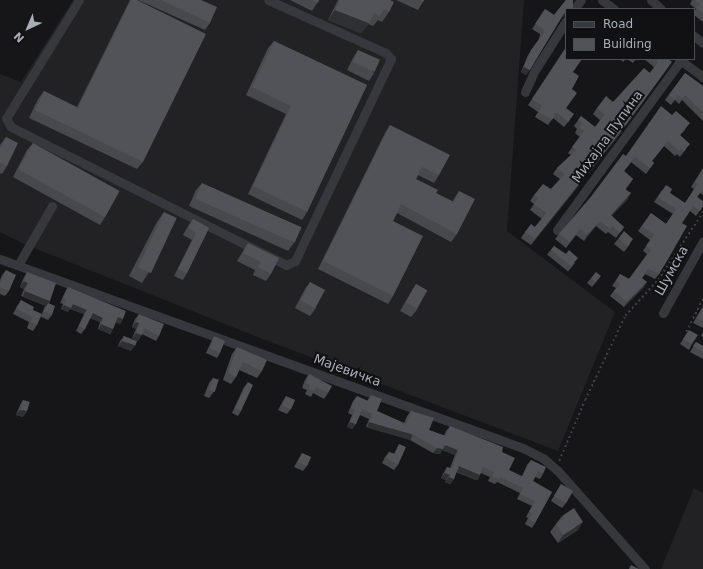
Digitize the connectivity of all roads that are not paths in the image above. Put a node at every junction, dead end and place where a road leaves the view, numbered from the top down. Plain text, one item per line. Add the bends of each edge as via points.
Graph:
1 (79, 0) edge
2 (268, 0) edge
3 (581, 0) edge
4 (602, 0) edge
5 (651, 0) edge
6 (575, 8) edge
7 (613, 8) edge
8 (660, 8) edge
9 (565, 24) edge
10 (695, 37) edge
11 (703, 43) edge
12 (679, 60) edge
13 (681, 60) edge
14 (703, 77) edge
15 (525, 92) dead end
16 (52, 206) dead end
17 (557, 230) dead end
18 (703, 241) edge
19 (0, 259) edge
20 (18, 265) junction
21 (663, 314) dead end
22 (645, 569) edge

1 - 2 street via 6,118 11,127 286,266 295,261 391,59 386,53
3 - 6 street
4 - 7 street
5 - 8 street
9 - 15 street via 535,70
10 - 11 street
12 - 17 street, Михајла Пупина
13 - 14 street
16 - 20 street
18 - 21 street, Шумска
19 - 20 street, Мајевичка
20 - 22 street, Мајевичка via 523,448 556,469

